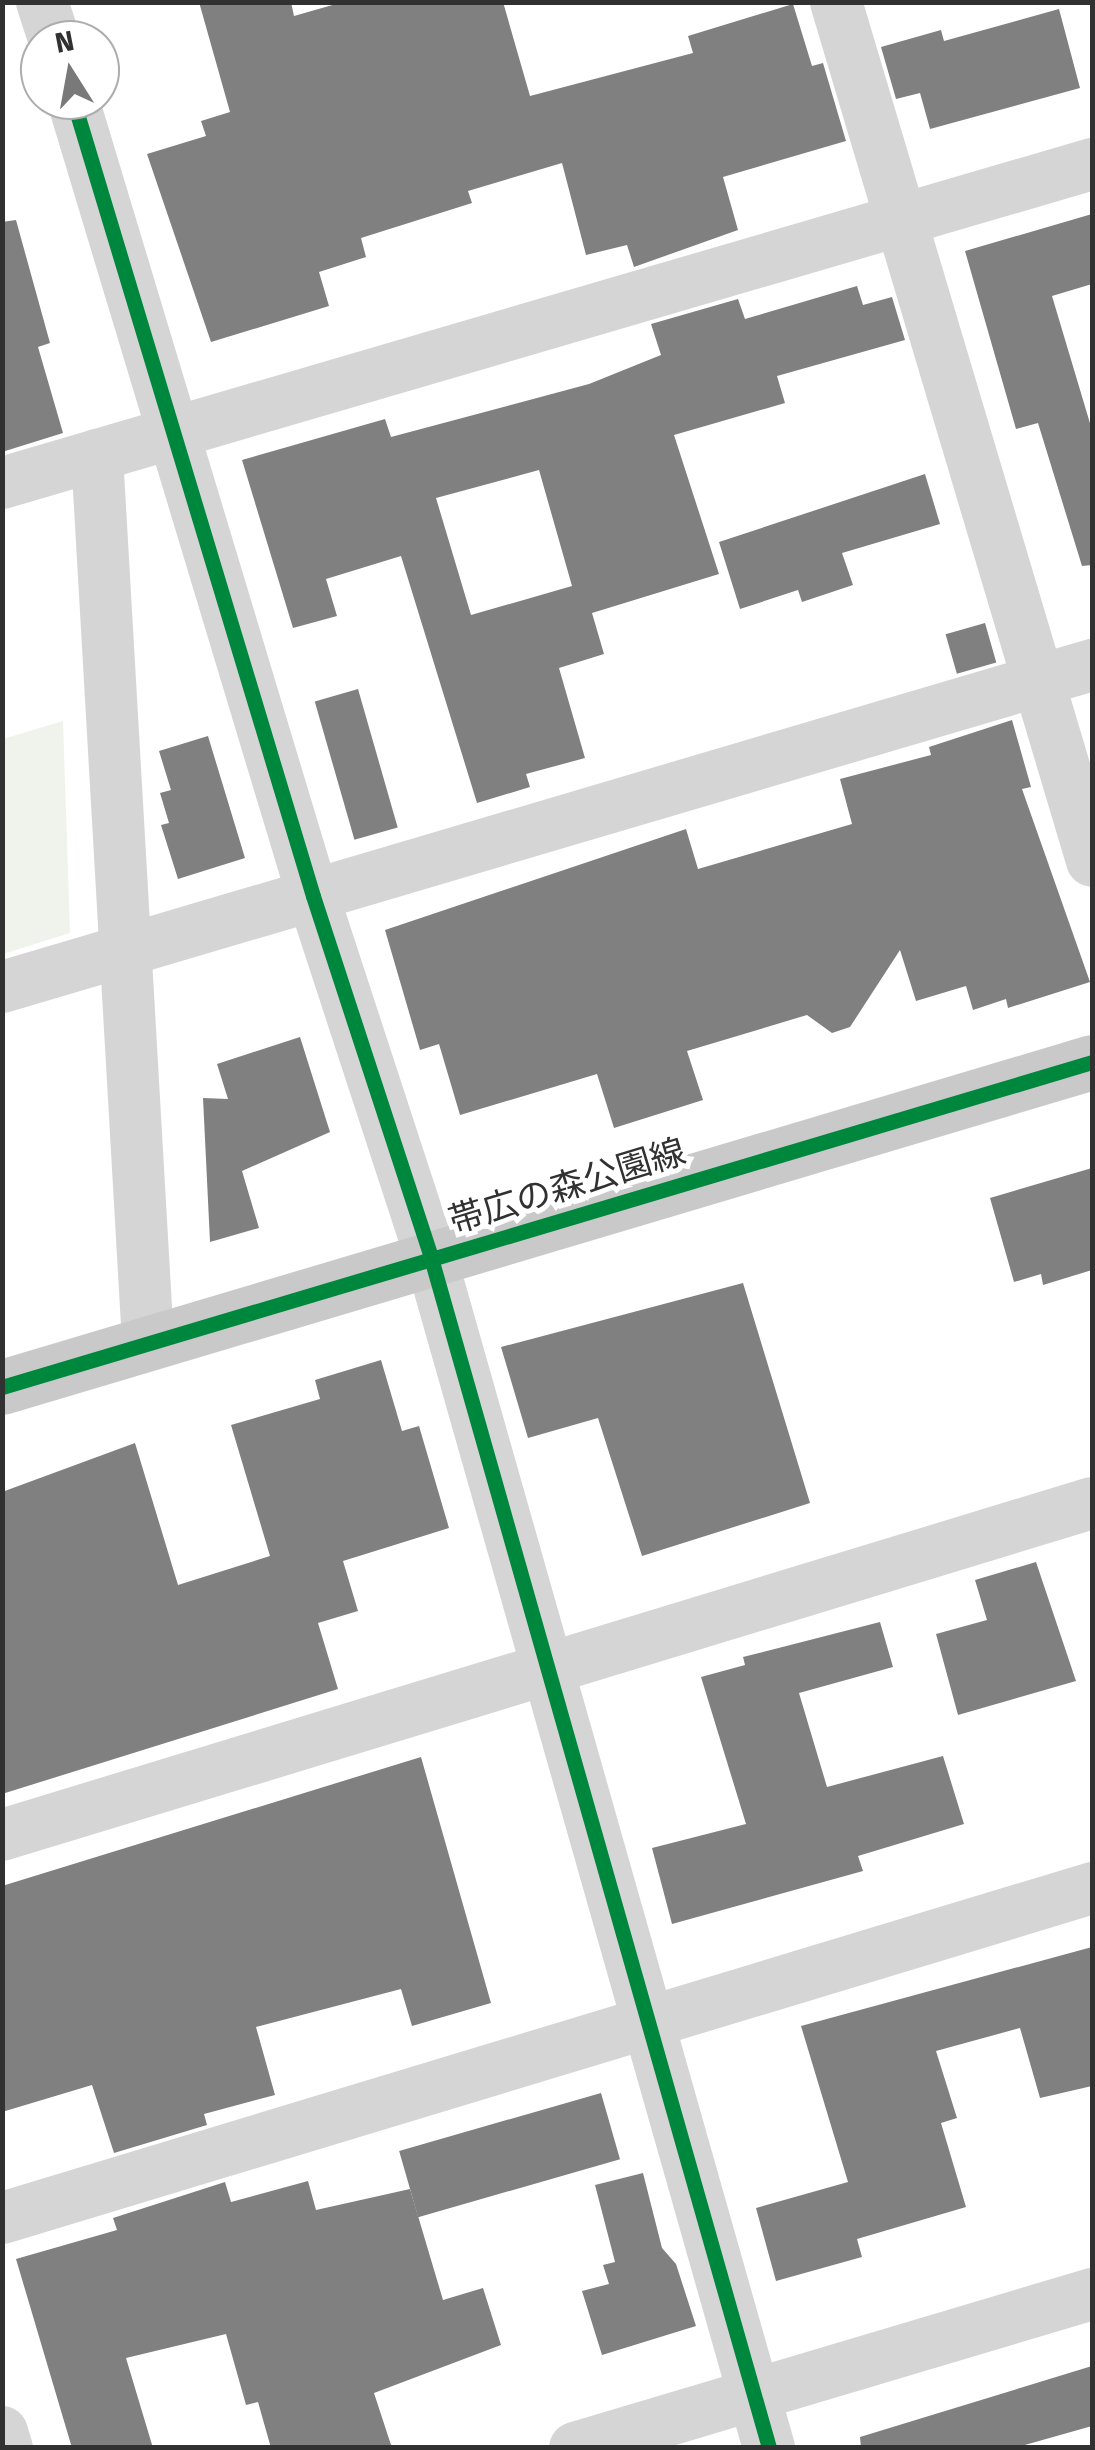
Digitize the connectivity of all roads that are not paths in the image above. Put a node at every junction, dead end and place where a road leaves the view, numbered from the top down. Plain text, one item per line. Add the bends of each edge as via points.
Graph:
1 (836, 2) edge
2 (79, 120) edge
3 (1092, 164) edge
4 (899, 223) junction
5 (178, 428) junction
6 (97, 455) junction
7 (2, 483) edge
8 (1092, 664) edge
9 (1040, 680) junction
10 (1092, 862) edge
11 (313, 896) junction
12 (122, 950) junction
13 (2, 987) edge
14 (1092, 1062) edge
15 (431, 1258) junction
16 (148, 1342) junction
17 (2, 1387) edge
18 (1092, 1504) edge
19 (548, 1666) junction
20 (2, 1836) edge
21 (1092, 1888) edge
22 (648, 2020) junction
23 (2, 2218) edge
24 (1092, 2294) edge
25 (753, 2394) junction
26 (2, 2432) edge
27 (7, 2448) edge
28 (575, 2448) edge
29 (769, 2448) edge

1 - 4 street
2 - 5 street
3 - 4 street
4 - 5 street
4 - 9 street
5 - 6 street
5 - 11 street
6 - 7 street
6 - 12 street
8 - 9 street
9 - 10 street
9 - 11 street
11 - 12 street
11 - 15 street
12 - 13 street
12 - 16 street
14 - 15 main road, 帯広の森公園線
15 - 16 main road, 帯広の森公園線
15 - 19 street
16 - 17 main road, 帯広の森公園線
18 - 19 street
19 - 20 street
19 - 22 street
21 - 22 street
22 - 23 street
22 - 25 street
24 - 25 street
25 - 28 street
25 - 29 street
26 - 27 street

